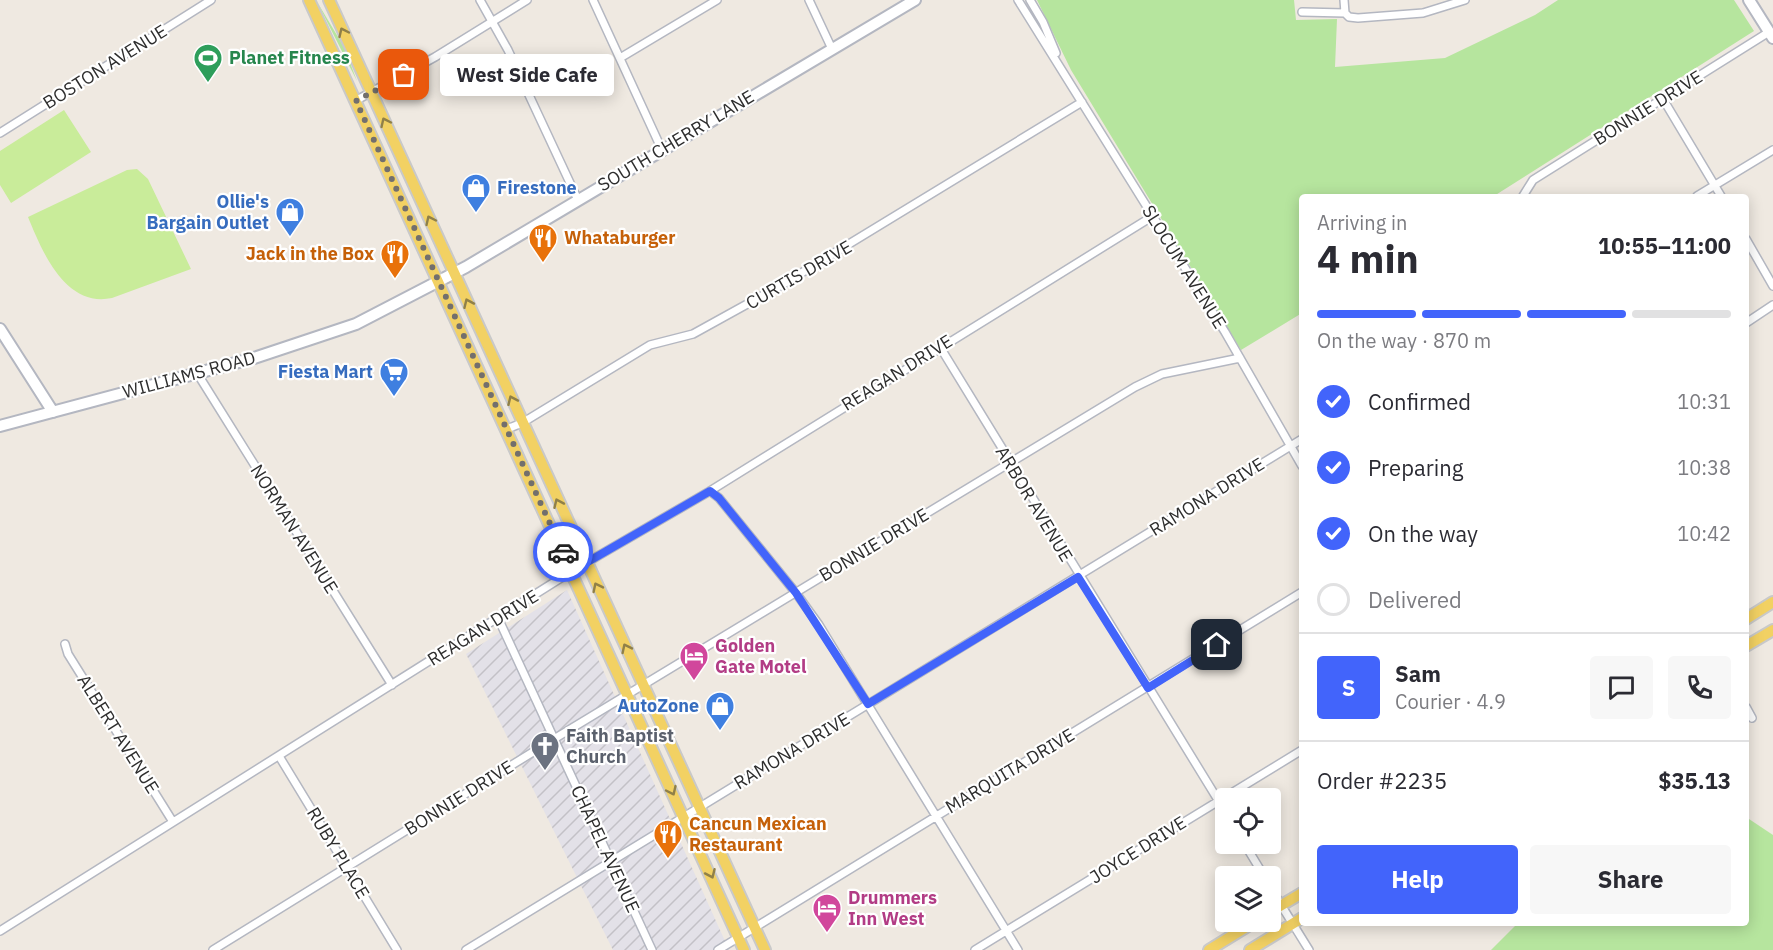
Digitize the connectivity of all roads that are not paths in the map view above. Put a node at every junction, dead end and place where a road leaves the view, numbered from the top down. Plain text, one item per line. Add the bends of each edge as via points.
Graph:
1 (211, 0) edge
2 (309, 0) edge
3 (329, 0) edge
4 (480, 0) edge
5 (527, 0) edge
6 (593, 0) edge
7 (701, 0) edge
8 (717, 0) edge
9 (809, 0) edge
10 (915, 0) edge
11 (1018, 0) edge
12 (1030, 0) edge
13 (1344, 0) edge
14 (1466, 0) edge
15 (1749, 0) edge
16 (705, 8) junction
17 (1302, 12) dead end
18 (1347, 15) junction
19 (492, 23) junction
20 (1771, 35) edge
21 (832, 49) junction
22 (620, 58) junction
23 (1063, 69) junction
24 (372, 93) junction
25 (1663, 99) junction
26 (356, 101) junction
27 (1082, 102) junction
28 (0, 133) edge
29 (662, 150) junction
30 (1773, 150) edge
31 (1715, 185) junction
32 (1524, 194) edge
33 (1700, 194) edge
34 (1720, 194) edge
35 (578, 200) junction
36 (1153, 216) junction
37 (1749, 244) edge
38 (454, 274) junction
39 (437, 281) junction
40 (1773, 285) edge
41 (1773, 305) edge
42 (1749, 321) edge
43 (0, 329) edge
44 (940, 347) junction
45 (1240, 358) junction
46 (197, 373) junction
47 (53, 412) junction
48 (522, 423) junction
49 (0, 426) edge
50 (507, 429) junction
51 (1299, 441) edge
52 (1290, 446) junction
53 (1299, 461) edge
54 (1010, 464) junction
55 (710, 491) junction
56 (586, 564) junction
57 (572, 571) junction
58 (1078, 577) junction
59 (796, 593) junction
60 (1299, 594) edge
61 (1773, 602) edge
62 (1749, 617) edge
63 (498, 618) junction
64 (1773, 630) edge
65 (65, 644) dead end
66 (1749, 644) edge
67 (392, 685) junction
68 (644, 685) junction
69 (1148, 688) junction
70 (627, 694) junction
71 (868, 704) junction
72 (1749, 712) edge
73 (1752, 718) dead end
74 (554, 739) junction
75 (1299, 752) edge
76 (279, 756) junction
77 (1239, 788) edge
78 (1215, 796) edge
79 (1215, 803) edge
80 (700, 807) junction
81 (684, 816) junction
82 (936, 816) junction
83 (173, 822) junction
84 (611, 862) junction
85 (347, 869) junction
86 (1299, 895) edge
87 (1282, 905) joint
88 (1298, 921) edge
89 (1300, 926) edge
90 (754, 927) junction
91 (0, 931) edge
92 (1006, 932) junction
93 (1238, 932) edge
94 (738, 938) junction
95 (213, 950) edge
96 (397, 950) edge
97 (466, 950) edge
98 (652, 950) edge
99 (718, 950) edge
100 (744, 950) edge
101 (765, 950) edge
102 (975, 950) edge
103 (1018, 950) edge
104 (1209, 950) edge
105 (1250, 950) edge
106 (1309, 950) edge

1 - 28 street, BOSTON AVENUE
2 - 26 main road
24 -> 3 main road
4 - 19 street
5 - 19 street
6 - 22 street
7 - 16 street
8 - 16 street
9 - 21 street
10 - 21 street, SOUTH CHERRY LANE
11 - 23 street, SLOCUM AVENUE
12 - 23 street, SLOCUM AVENUE
13 - 18 street
14 - 18 street via 1423,13
15 - 20 street
16 - 22 street
17 - 18 street
19 - 24 street
19 - 35 street
20 - 25 street, BONNIE DRIVE
21 - 29 street, SOUTH CHERRY LANE
22 - 29 street
23 - 27 street, SLOCUM AVENUE
24 - 26 street
38 -> 24 main road
25 - 31 street
25 - 32 street, BONNIE DRIVE via 1533,180
26 - 39 main road
27 - 36 street, SLOCUM AVENUE
27 - 48 street, CURTIS DRIVE via 780,286 693,334 650,345
29 - 35 street, SOUTH CHERRY LANE
30 - 31 street
31 - 33 street
31 - 34 street
35 - 38 street, SOUTH CHERRY LANE
36 - 44 street, REAGAN DRIVE
36 - 45 street, SLOCUM AVENUE
37 - 40 street
38 - 39 street, SOUTH CHERRY LANE
48 -> 38 main road
39 - 46 street, WILLIAMS ROAD via 338,332
39 - 50 main road
41 - 42 street
43 - 47 street
44 - 54 street, ARBOR AVENUE
44 - 55 street, REAGAN DRIVE
45 - 52 street, SLOCUM AVENUE
45 - 54 street, BONNIE DRIVE via 1162,374
46 - 47 street, WILLIAMS ROAD
46 - 67 street, NORMAN AVENUE
47 - 49 street, WILLIAMS ROAD
48 - 50 street, CURTIS DRIVE
56 -> 48 main road
50 - 57 main road
51 - 52 street, RAMONA DRIVE
52 - 53 street, SLOCUM AVENUE
52 - 58 street, RAMONA DRIVE
54 - 58 street, ARBOR AVENUE
54 - 59 street, BONNIE DRIVE
55 - 56 street, REAGAN DRIVE
55 - 59 street
56 - 57 street, REAGAN DRIVE
68 -> 56 main road
57 - 63 street, REAGAN DRIVE
57 - 70 main road
58 - 69 street, ARBOR AVENUE
58 - 71 street, RAMONA DRIVE
59 - 68 street, BONNIE DRIVE
59 - 71 street
60 - 69 street, MARQUITA DRIVE
61 - 62 main road
63 - 67 street, REAGAN DRIVE
63 - 74 street, CHAPEL AVENUE
64 - 66 main road
65 - 83 street, ALBERT AVENUE
67 - 76 street, REAGAN DRIVE
68 - 70 street, BONNIE DRIVE
68 - 80 main road
69 - 78 street, ARBOR AVENUE
69 - 82 street, MARQUITA DRIVE
70 - 74 street, BONNIE DRIVE
70 -> 81 main road
71 - 80 street, RAMONA DRIVE
71 - 82 street
72 - 73 street
74 - 84 street, CHAPEL AVENUE
74 - 85 street, BONNIE DRIVE
75 - 77 street, JOYCE DRIVE
76 - 83 street, REAGAN DRIVE
76 - 85 street, RUBY PLACE
79 - 92 street, JOYCE DRIVE
80 - 81 street, RAMONA DRIVE
80 - 90 main road
81 - 84 street, RAMONA DRIVE
81 -> 94 main road
82 - 90 street, MARQUITA DRIVE
82 - 92 street
83 - 91 street, REAGAN DRIVE
84 - 97 street, RAMONA DRIVE
84 - 98 street, CHAPEL AVENUE
85 - 95 street, BONNIE DRIVE
85 - 96 street, RUBY PLACE
86 - 87 main road
87 - 88 street
88 - 105 main road
89 - 106 street
90 - 94 street, MARQUITA DRIVE
90 - 101 main road
92 - 102 street, JOYCE DRIVE
92 - 103 street
93 - 104 main road
94 - 99 street, MARQUITA DRIVE
94 - 100 main road

